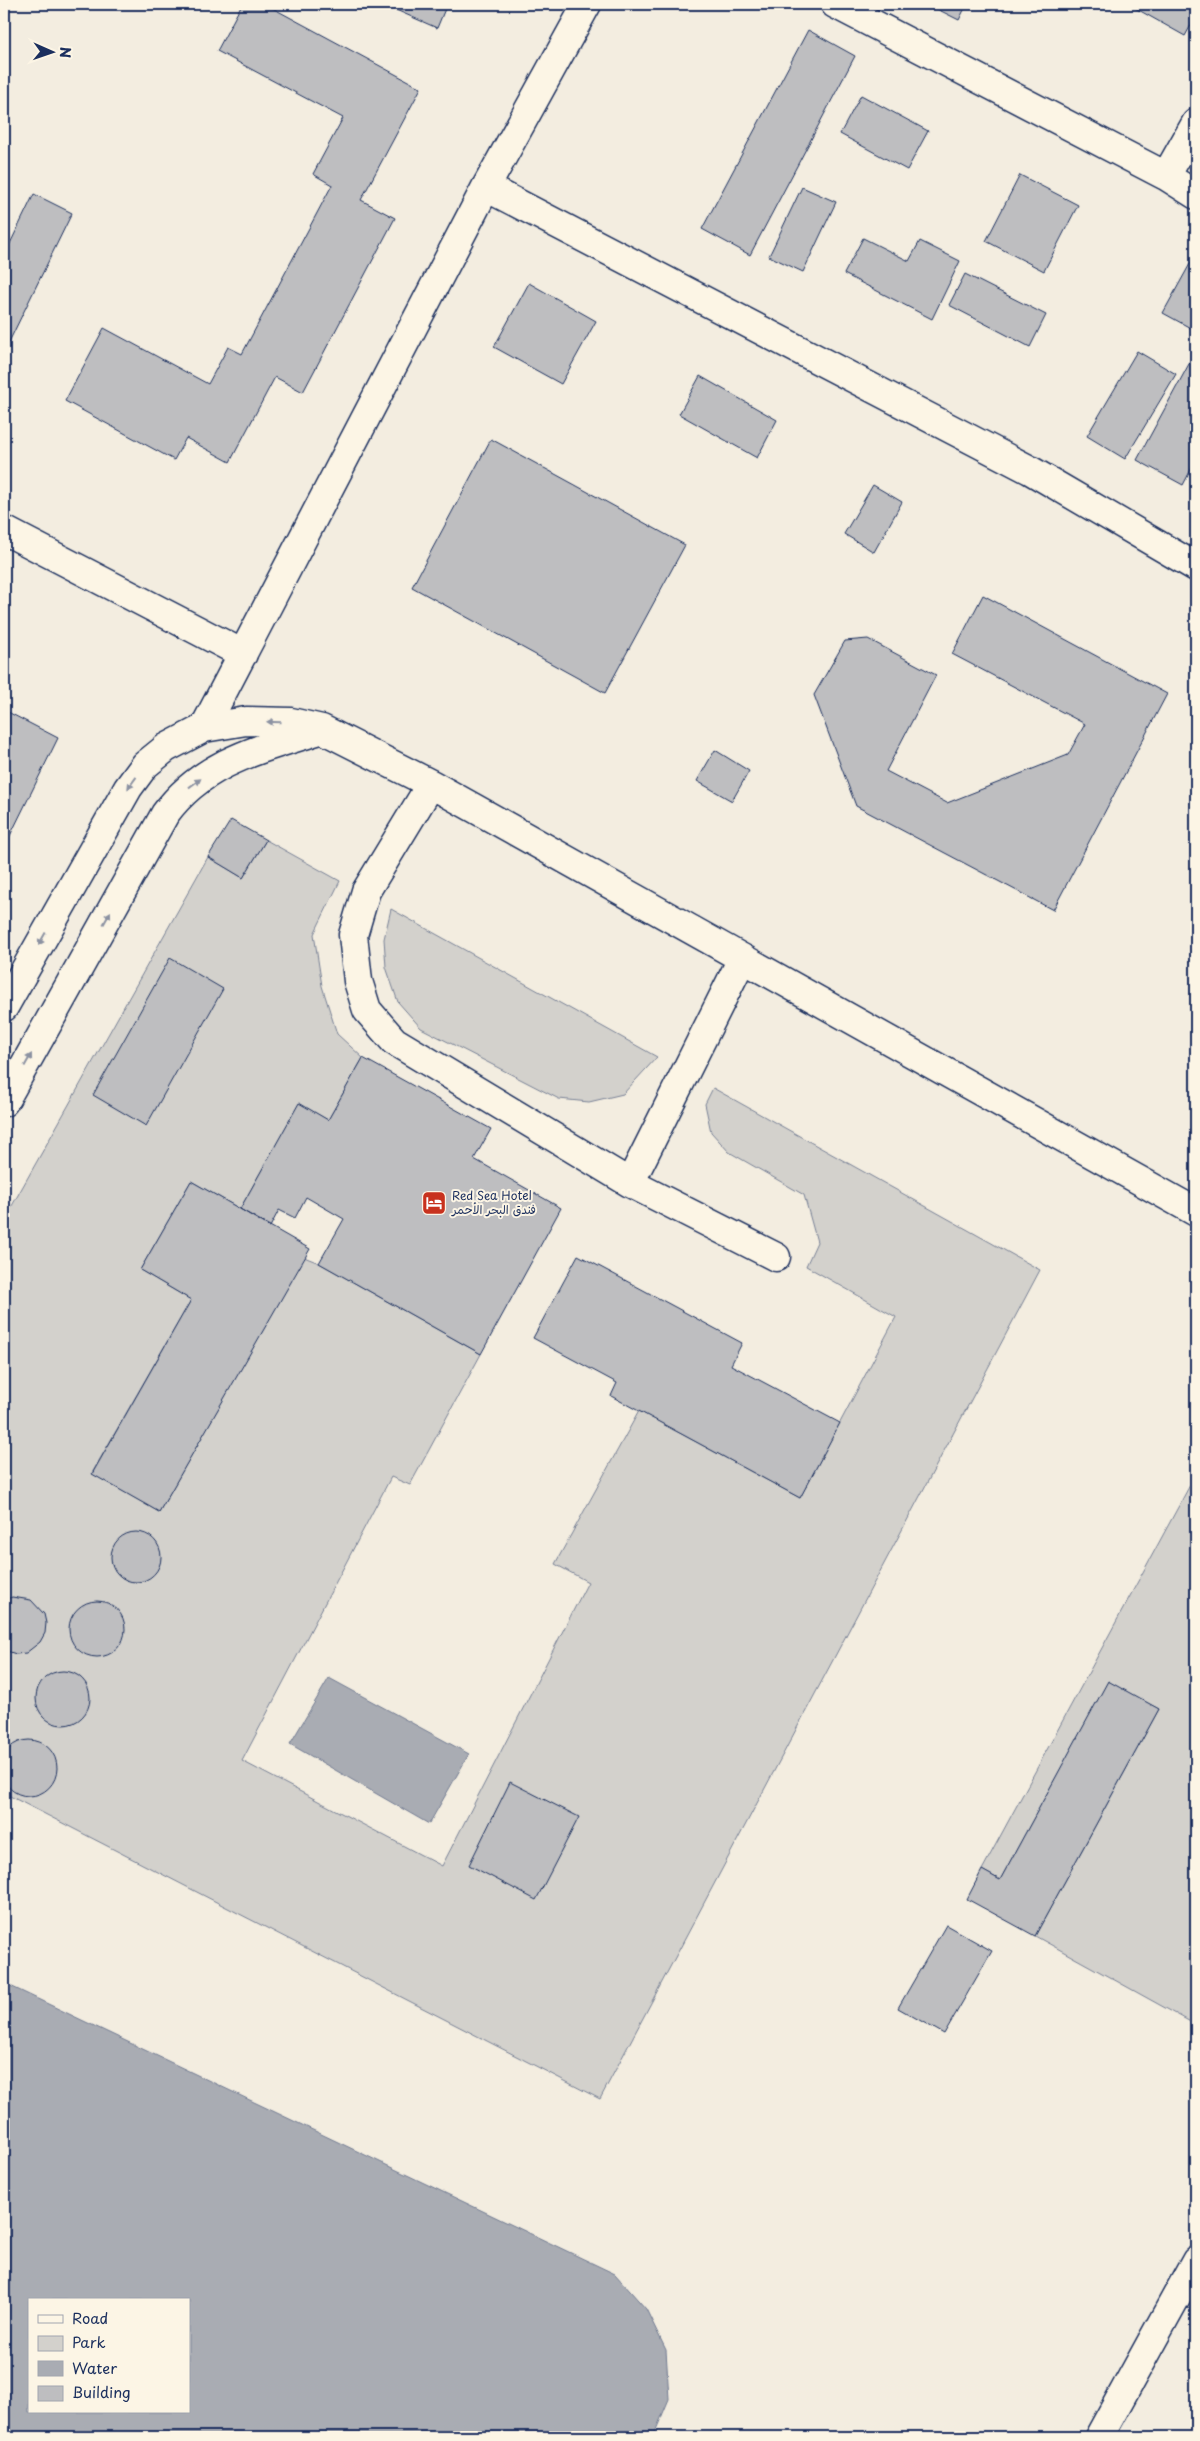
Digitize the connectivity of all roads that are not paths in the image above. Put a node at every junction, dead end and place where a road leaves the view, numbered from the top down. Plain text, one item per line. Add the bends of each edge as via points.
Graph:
1 (588, 4) edge
2 (835, 4) edge
3 (1196, 123) edge
4 (1166, 176) junction
5 (486, 187) junction
6 (1196, 195) edge
7 (4, 530) edge
8 (1196, 566) edge
9 (243, 654) junction
10 (204, 728) junction
11 (322, 730) junction
12 (431, 784) junction
13 (742, 959) junction
14 (4, 1007) edge
15 (4, 1102) edge
16 (630, 1183) junction
17 (1196, 1212) edge
18 (776, 1257) dead end
19 (1196, 2261) edge
20 (1099, 2437) edge

1 - 5 street
2 - 4 street
3 - 4 street
4 - 6 street
5 - 8 street via 1030,470
5 - 9 street
7 - 9 street
9 - 10 street
11 -> 10 street via 291,722 246,721
10 -> 14 street via 166,748 145,765 128,788
11 - 12 street
15 -> 11 street via 165,814 179,795 225,762
12 - 13 street
12 - 16 street via 363,900 354,935 358,981 367,1010 394,1041
13 - 16 street
13 - 17 street
16 - 18 street
19 - 20 street

